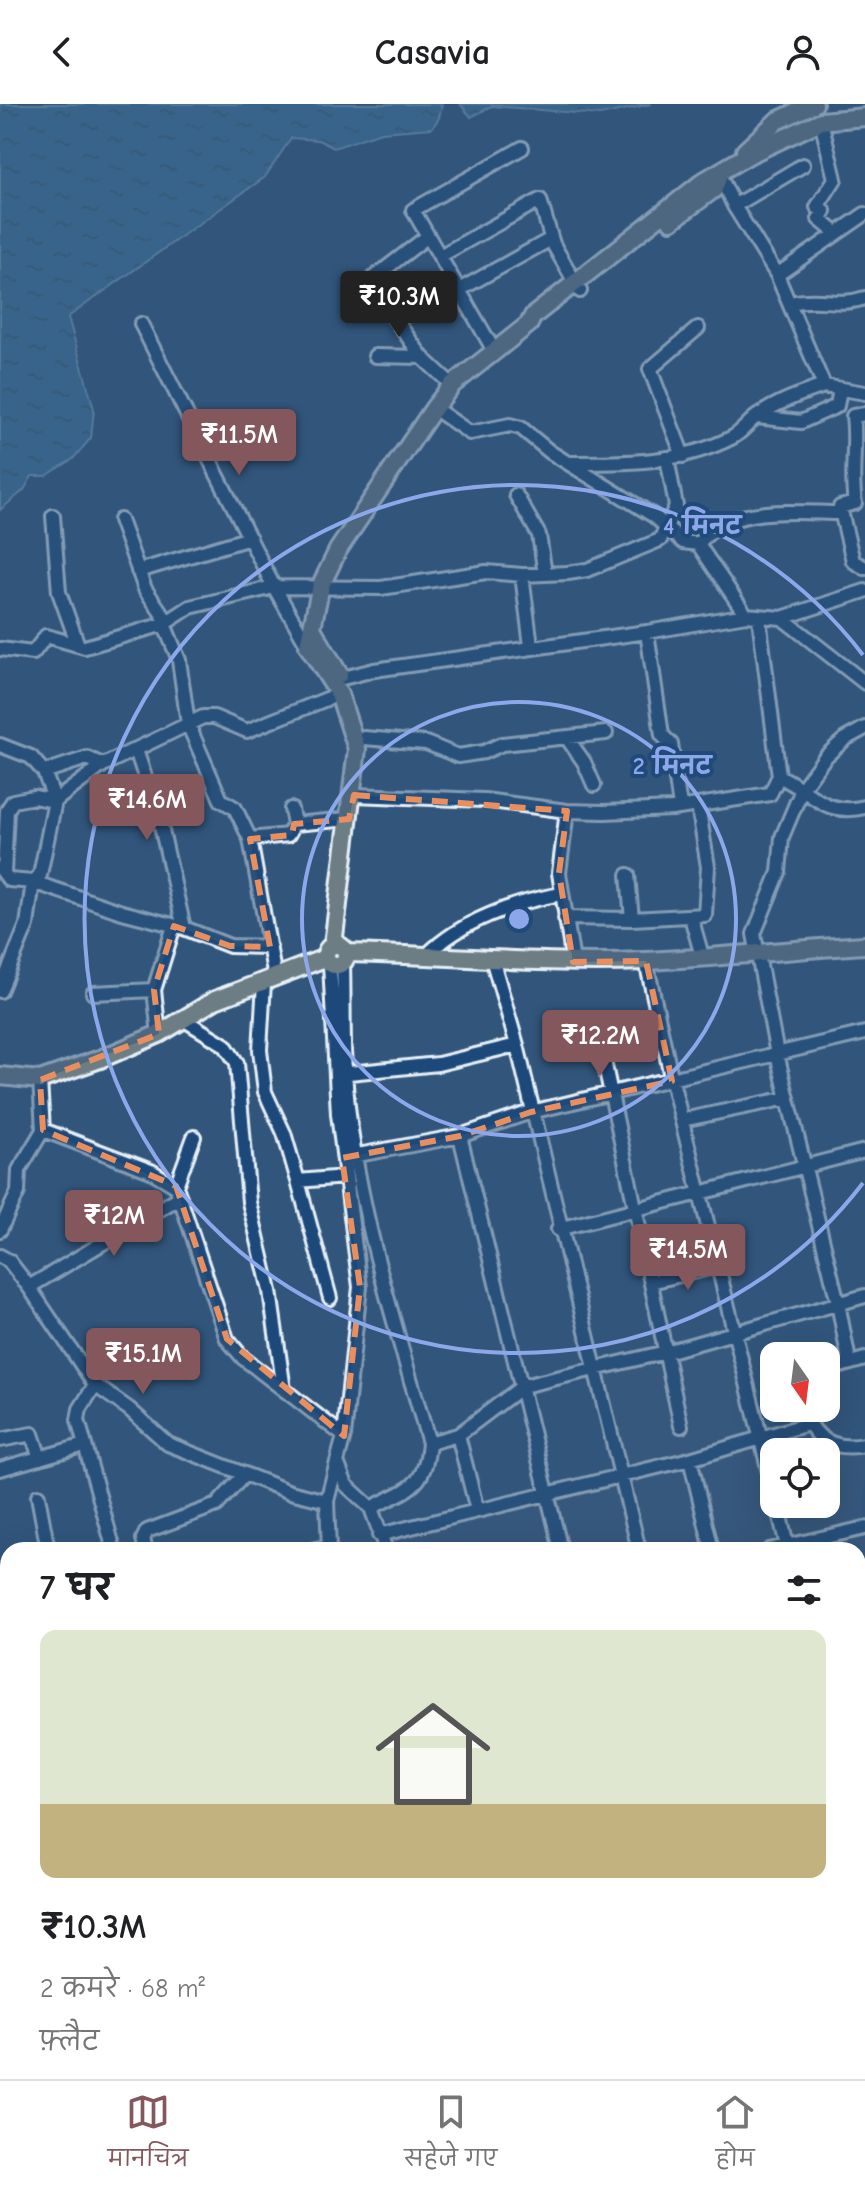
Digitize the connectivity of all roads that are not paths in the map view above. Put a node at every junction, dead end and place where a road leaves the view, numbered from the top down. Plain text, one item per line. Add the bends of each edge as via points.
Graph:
1 (814, 104) edge
2 (865, 117) edge
3 (821, 121) junction
4 (522, 148) dead end
5 (803, 165) dead end
6 (726, 168) junction
7 (734, 206) junction
8 (865, 214) edge
9 (836, 233) junction
10 (428, 236) junction
11 (551, 239) junction
12 (440, 256) junction
13 (777, 275) junction
14 (577, 288) junction
15 (459, 290) junction
16 (409, 291) dead end
17 (865, 298) edge
18 (790, 303) junction
19 (384, 307) junction
20 (141, 324) dead end
21 (698, 328) dead end
22 (493, 349) junction
23 (375, 356) dead end
24 (422, 357) junction
25 (452, 385) junction
26 (824, 386) junction
27 (840, 389) junction
28 (865, 393) edge
29 (434, 408) junction
30 (865, 414) edge
31 (755, 417) junction
32 (683, 456) junction
33 (667, 458) junction
34 (568, 463) junction
35 (516, 495) dead end
36 (841, 513) junction
37 (53, 516) dead end
38 (120, 520) dead end
39 (665, 528) junction
40 (250, 538) junction
41 (698, 544) junction
42 (865, 568) edge
43 (138, 571) junction
44 (545, 574) junction
45 (522, 575) junction
46 (321, 585) junction
47 (274, 587) junction
48 (865, 591) edge
49 (752, 616) junction
50 (782, 618) junction
51 (166, 622) junction
52 (647, 632) junction
53 (311, 638) junction
54 (78, 645) junction
55 (531, 646) junction
56 (0, 649) edge
57 (865, 683) edge
58 (337, 684) junction
59 (188, 724) junction
60 (865, 728) edge
61 (606, 733) dead end
62 (364, 738) junction
63 (567, 738) junction
64 (0, 745) edge
65 (136, 750) junction
66 (103, 765) junction
67 (44, 772) junction
68 (779, 776) junction
69 (594, 785) dead end
70 (803, 787) junction
71 (358, 796) junction
72 (55, 801) junction
73 (698, 805) junction
74 (680, 807) junction
75 (865, 807) edge
76 (291, 809) dead end
77 (567, 811) junction
78 (349, 819) junction
79 (294, 824) junction
80 (250, 839) junction
81 (628, 875) dead end
82 (3, 876) edge
83 (33, 882) junction
84 (561, 894) junction
85 (691, 917) junction
86 (565, 918) junction
87 (632, 919) junction
88 (179, 927) junction
89 (865, 945) edge
90 (270, 947) junction
91 (755, 951) junction
92 (337, 955) junction
93 (427, 955) junction
94 (702, 956) junction
95 (646, 961) junction
96 (493, 962) junction
97 (573, 962) junction
98 (270, 980) junction
99 (154, 990) junction
100 (0, 991) edge
101 (93, 993) dead end
102 (183, 1019) junction
103 (865, 1033) edge
104 (159, 1034) junction
105 (599, 1037) dead end
106 (517, 1045) junction
107 (777, 1054) junction
108 (340, 1074) junction
109 (0, 1076) edge
110 (40, 1080) junction
111 (672, 1081) junction
112 (611, 1094) junction
113 (788, 1098) junction
114 (531, 1112) junction
115 (682, 1120) junction
116 (43, 1130) junction
117 (460, 1136) junction
118 (194, 1137) dead end
119 (865, 1151) edge
120 (349, 1157) junction
121 (806, 1166) junction
122 (345, 1177) junction
123 (298, 1181) junction
124 (178, 1192) junction
125 (700, 1194) junction
126 (635, 1210) junction
127 (369, 1213) junction
128 (351, 1215) junction
129 (558, 1229) junction
130 (0, 1230) edge
131 (0, 1256) edge
132 (718, 1266) junction
133 (651, 1282) junction
134 (29, 1287) junction
135 (865, 1296) edge
136 (330, 1298) dead end
137 (838, 1303) junction
138 (734, 1333) junction
139 (666, 1352) junction
140 (865, 1359) edge
141 (849, 1361) junction
142 (840, 1365) edge
143 (593, 1369) junction
144 (95, 1385) junction
145 (523, 1386) junction
146 (284, 1390) junction
147 (808, 1424) joint
148 (681, 1426) dead end
149 (458, 1435) junction
150 (344, 1436) junction
151 (761, 1438) edge
152 (764, 1438) edge
153 (760, 1439) edge
154 (0, 1440) edge
155 (429, 1443) junction
156 (85, 1445) junction
157 (865, 1445) edge
158 (40, 1458) junction
159 (690, 1459) junction
160 (337, 1462) junction
161 (0, 1469) edge
162 (245, 1474) junction
163 (619, 1475) junction
164 (545, 1492) junction
165 (38, 1496) dead end
166 (327, 1501) junction
167 (371, 1508) junction
168 (477, 1510) junction
169 (780, 1518) edge
170 (865, 1528) edge
171 (379, 1535) junction
172 (47, 1542) edge
173 (112, 1542) edge
174 (144, 1542) edge
175 (329, 1542) edge
176 (382, 1542) edge
177 (559, 1542) edge
178 (637, 1542) edge
179 (710, 1542) edge
180 (786, 1542) edge
181 (810, 1542) edge

1 - 6 main road via 777,121
2 - 3 main road
3 - 6 main road
3 - 9 street via 835,179 817,207 824,211 819,219
4 - 10 street via 413,210
5 - 7 street
6 - 7 street
6 - 14 main road
7 - 13 street
8 - 9 street
9 - 13 street
10 - 12 street
10 - 19 street via 372,279
11 - 12 street via 540,200
11 - 14 street
11 - 15 street
12 - 15 street
13 - 18 street
14 - 22 main road
15 - 22 street
16 - 19 street
17 - 18 street via 835,303 812,297
18 - 26 street
19 - 24 street
20 - 40 street
21 - 32 street via 650,369
22 - 25 main road
23 - 24 street
24 - 25 street
25 - 29 main road
26 - 27 street
26 - 31 street
27 - 28 street
27 - 31 street via 837,406 801,422
29 - 34 street via 470,433 510,425 521,428
29 - 46 main road via 338,550
30 - 36 street via 853,416 857,446 850,474 855,503 840,507
31 - 32 street via 735,436
32 - 33 street
33 - 34 street via 633,464
33 - 39 street via 676,506
34 - 39 street
35 - 44 street via 539,535
36 - 41 street via 750,515 721,526
36 - 42 street via 853,561
37 - 54 street via 59,592
38 - 43 street
39 - 41 street via 683,542
39 - 44 street via 660,540 645,548 587,570
40 - 43 street
40 - 47 street
41 - 49 street
43 - 51 street
44 - 45 street
45 - 46 street via 486,572 381,588
45 - 55 street
46 - 47 street
46 - 53 main road
47 - 51 street via 190,607
47 - 53 street
48 - 50 street
49 - 50 street
49 - 52 street
49 - 68 street
50 - 57 street
51 - 54 street
51 - 59 street via 179,660
52 - 55 street
52 - 74 street via 662,735 671,744
53 - 58 main road
54 - 56 street via 46,636 33,653
55 - 58 street
58 - 59 street via 247,731 208,715
58 - 62 main road via 360,717
58 - 71 main road via 357,749
59 - 65 street
59 - 80 street via 221,800 235,808
60 - 70 street via 825,757
61 - 63 street
62 - 63 street via 426,743 458,756 502,744
62 - 71 main road
63 - 69 street
64 - 67 street via 31,757
65 - 66 street
65 - 88 street via 152,786
66 - 67 street via 87,758
66 - 72 street
67 - 72 street
68 - 70 street
68 - 73 street via 770,794
70 - 75 street via 823,806
70 - 91 street via 782,837 779,872 754,934
71 - 77 street via 484,800
71 - 78 main road
71 - 92 main road
72 - 82 street via 13,801 7,810
72 - 83 street via 40,875
73 - 74 street
73 - 85 street via 708,867 707,912
74 - 77 street
76 - 79 street
77 - 84 street
78 - 79 street
78 - 92 main road
79 - 80 street via 288,835
80 - 90 street
81 - 87 street
82 - 83 street
83 - 88 street
83 - 100 street via 27,925
84 - 86 street
84 - 93 street via 499,911 441,941
85 - 87 street
85 - 94 street
86 - 87 street
86 - 97 street
88 - 90 street via 230,946
88 - 99 street
89 - 91 main road
90 - 98 street
91 - 94 main road
91 - 107 street
92 - 93 main road
92 - 98 main road
92 - 108 street
93 - 96 main road
94 - 95 main road
95 - 97 main road
95 - 111 street
96 - 97 main road
96 - 106 street
98 - 102 main road via 215,1000
98 - 123 street via 260,1050 265,1092
99 - 101 street
99 - 104 street
102 - 104 main road
102 - 146 street via 225,1045 237,1063 248,1195 270,1291
103 - 107 street
104 - 110 main road
105 - 112 street
106 - 108 street via 438,1064
106 - 114 street
107 - 111 street
107 - 113 street
108 - 120 street
109 - 110 main road
110 - 116 street
111 - 112 street
111 - 115 street
112 - 114 street
112 - 126 street
113 - 115 street
113 - 121 street
114 - 117 street
114 - 129 street
115 - 125 street
116 - 124 street via 151,1171
116 - 130 street via 19,1170 18,1192
117 - 120 street
117 - 145 street
118 - 124 street
119 - 121 street
120 - 122 street
120 - 127 street
121 - 125 street
121 - 137 street
122 - 123 street
122 - 128 street
123 - 136 street
124 - 134 street
124 - 146 street via 227,1339
125 - 126 street
125 - 132 street
126 - 129 street
126 - 133 street
127 - 128 street
127 - 155 street via 382,1281
128 - 150 street via 360,1287
129 - 143 street
131 - 134 street
132 - 133 street
132 - 138 street
133 - 139 street
134 - 144 street
135 - 137 street
137 - 138 street
137 - 141 street
138 - 139 street
138 - 151 street
139 - 143 street
139 - 148 street
140 - 141 street
141 - 142 street
143 - 145 street
143 - 163 street
144 - 156 street via 78,1420
144 - 162 street via 168,1444
145 - 149 street
145 - 164 street
146 - 150 street
147 - 152 street
147 - 157 street via 819,1437 845,1449
149 - 155 street
149 - 168 street
150 - 160 street
153 - 159 street
154 - 158 street via 32,1434
155 - 167 street via 427,1470 412,1486
156 - 158 street
156 - 173 street
158 - 161 street
159 - 163 street
159 - 179 street
160 - 166 street
160 - 167 street via 346,1485
162 - 166 street
162 - 174 street via 217,1505 147,1531
163 - 164 street
163 - 178 street
164 - 168 street
164 - 177 street
165 - 172 street
166 - 175 street
167 - 171 street
168 - 171 street
169 - 180 street
170 - 181 street
171 - 176 street

